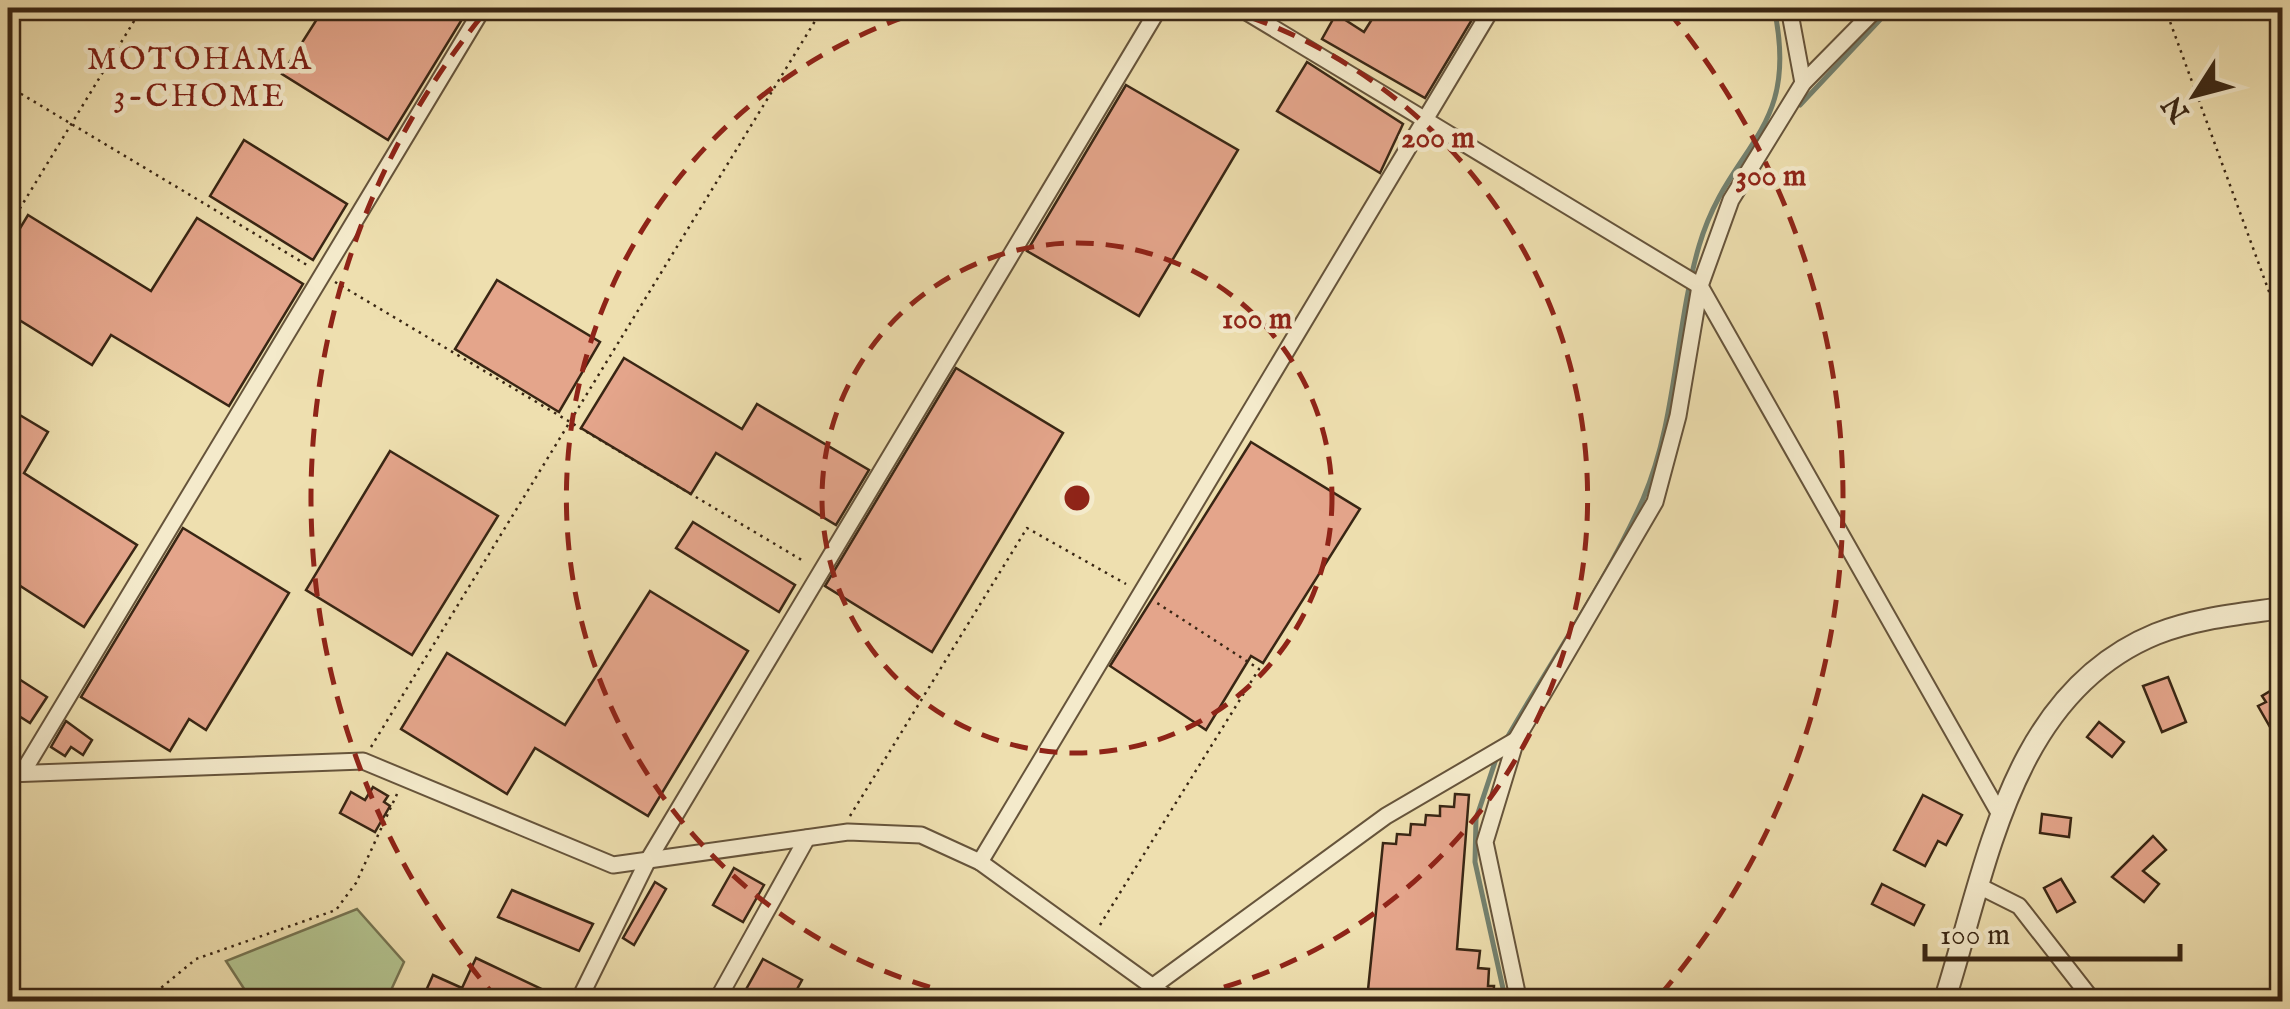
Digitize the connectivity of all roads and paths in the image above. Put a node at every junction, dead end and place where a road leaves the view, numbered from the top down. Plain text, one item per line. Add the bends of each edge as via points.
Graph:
1 (142, 8) edge
2 (483, 8) edge
3 (823, 8) edge
4 (1159, 8) edge
5 (1240, 8) edge
6 (1492, 8) edge
7 (1789, 8) edge
8 (1877, 8) edge
9 (2165, 8) edge
10 (1803, 84) junction
11 (8, 86) edge
12 (1423, 118) junction
13 (71, 124) junction
14 (8, 228) edge
15 (320, 273) junction
16 (1694, 282) junction
17 (2282, 327) edge
18 (570, 422) junction
19 (819, 571) junction
20 (2282, 608) edge
21 (1516, 740) junction
22 (362, 761) junction
23 (16, 772) edge
24 (404, 779) junction
25 (2002, 818) junction
26 (807, 838) junction
27 (648, 862) junction
28 (980, 862) junction
29 (1981, 887) junction
30 (1152, 987) junction
31 (144, 1002) edge
32 (578, 1002) edge
33 (716, 1002) edge
34 (1142, 1002) edge
35 (1174, 1002) edge
36 (1519, 1002) edge
37 (1944, 1002) edge
38 (2094, 1002) edge

1 - 13 path
2 - 15 street
3 - 18 path
4 - 19 street
5 - 12 street
6 - 12 street
7 - 10 street
8 - 10 street
9 - 17 path
10 - 16 street via 1732,200
11 - 13 path
12 - 16 street
12 - 28 street
13 - 14 path
13 - 15 path
15 - 18 path
15 - 23 street
16 - 21 street via 1678,416 1655,502
16 - 25 street
18 - 19 path
18 - 22 path
19 - 27 street
20 - 25 street via 2156,634 2089,676 2041,729
21 - 30 street via 1386,816
21 - 36 street via 1485,842
22 - 23 street
22 - 24 street
24 - 27 street via 613,865
24 - 31 path via 356,883 336,910 196,958
25 - 29 street
26 - 27 street
26 - 28 street via 921,834
26 - 33 street
27 - 32 street
28 - 30 street
29 - 37 street
29 - 38 street via 2019,906
30 - 34 street
30 - 35 street

